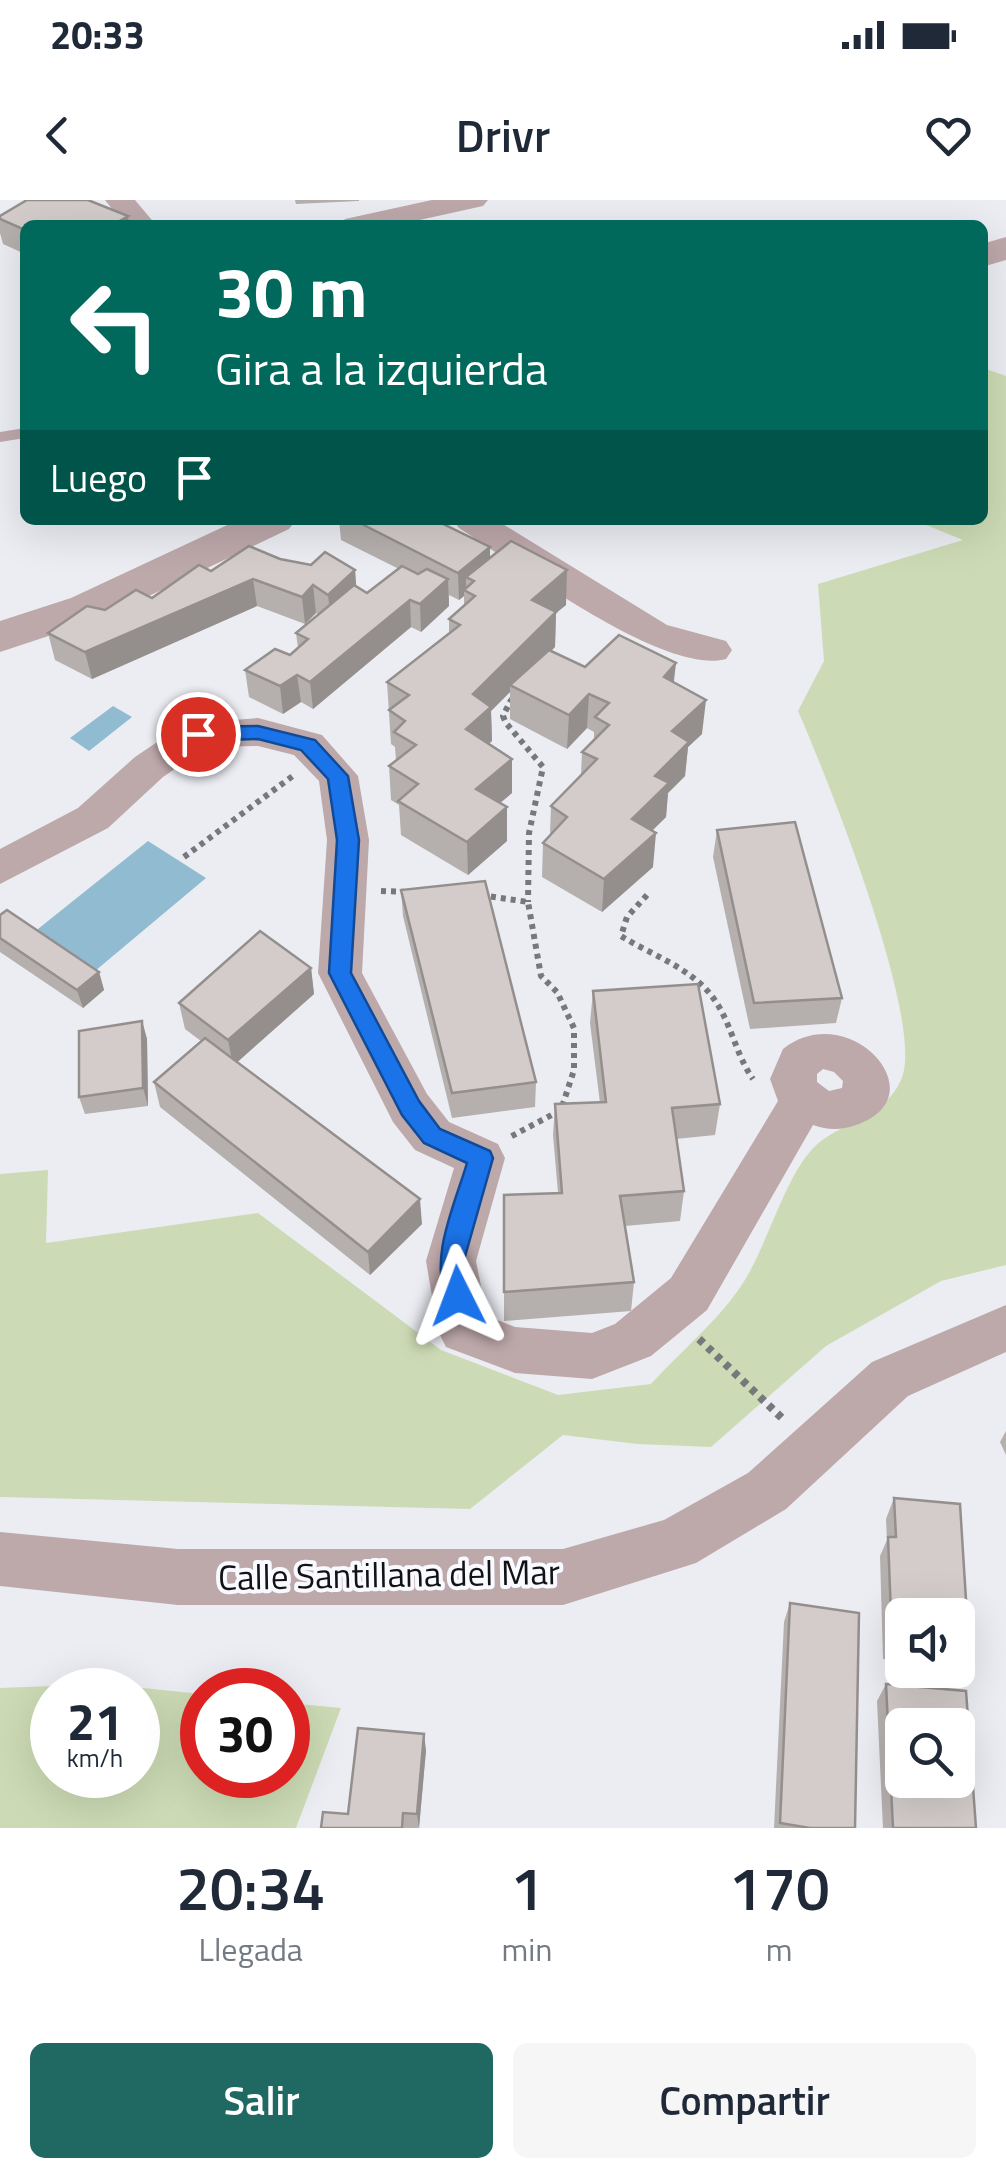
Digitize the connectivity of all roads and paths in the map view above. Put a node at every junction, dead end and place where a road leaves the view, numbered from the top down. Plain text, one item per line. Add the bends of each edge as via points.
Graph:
1 (120, 200) edge
2 (473, 200) edge
3 (137, 220) edge
4 (379, 220) edge
5 (263, 525) edge
6 (479, 525) edge
7 (0, 637) edge
8 (713, 650) dead end
9 (496, 692) edge
10 (320, 758) junction
11 (184, 857) dead end
12 (0, 868) edge
13 (345, 890) junction
14 (411, 892) edge
15 (464, 894) edge
16 (647, 895) dead end
17 (528, 902) junction
18 (797, 1111) joint
19 (481, 1158) junction
20 (1006, 1328) edge
21 (696, 1336) dead end
22 (813, 1449) junction
23 (0, 1559) edge

1 - 3 street
2 - 4 street
5 - 7 street via 87,608
6 - 8 street via 654,634
9 - 17 path via 511,700 502,716 508,730 542,767 524,871
10 - 11 path
10 - 12 street via 308,745 258,732 198,734 93,818
10 - 13 street via 338,776 348,840
13 - 14 path
13 - 19 street via 340,973 372,1040 432,1136
15 - 17 path
16 - 18 path via 627,916 621,936 708,990 741,1066
17 - 19 path via 541,976 574,1028 574,1070 561,1110
18 - 19 street via 689,1294 633,1340 592,1356 515,1350 464,1331 451,1260
20 - 22 street, Calle Santillana del Mar via 890,1379
21 - 22 path
22 - 23 street, Calle Santillana del Mar via 766,1492 676,1544 563,1576 178,1576

